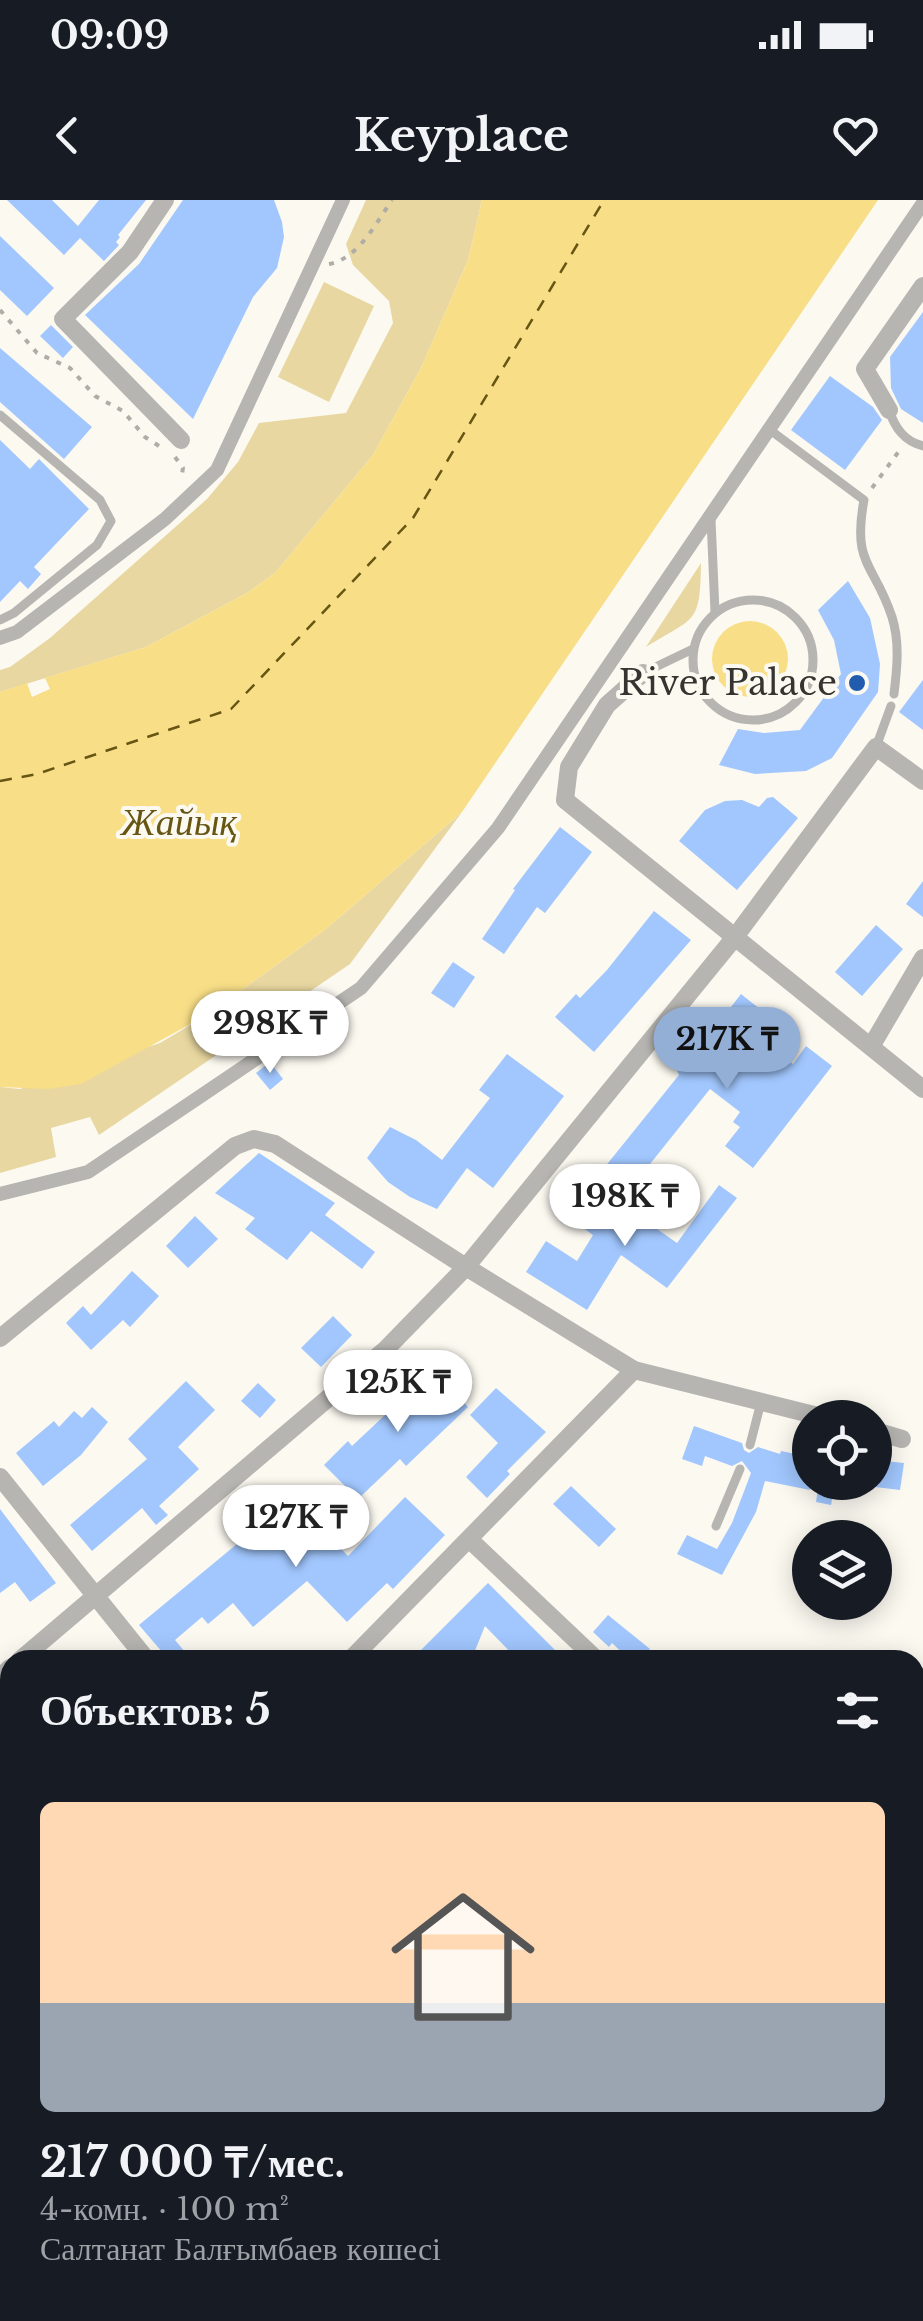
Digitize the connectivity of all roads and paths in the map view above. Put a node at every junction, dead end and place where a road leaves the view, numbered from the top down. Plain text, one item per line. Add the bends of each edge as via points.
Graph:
1 (165, 200) edge
2 (343, 200) edge
3 (392, 200) edge
4 (923, 203) edge
5 (314, 264) junction
6 (923, 286) edge
7 (0, 310) edge
8 (889, 410) joint
9 (0, 415) edge
10 (770, 430) junction
11 (907, 439) junction
12 (181, 440) dead end
13 (923, 446) edge
14 (181, 485) dead end
15 (864, 500) junction
16 (710, 518) junction
17 (716, 612) junction
18 (0, 620) edge
19 (0, 638) edge
20 (693, 650) junction
21 (644, 673) joint
22 (894, 694) dead end
23 (891, 706) dead end
24 (876, 747) junction
25 (923, 781) edge
26 (735, 937) junction
27 (923, 958) edge
28 (872, 1046) junction
29 (923, 1089) edge
30 (0, 1194) edge
31 (466, 1268) junction
32 (0, 1338) edge
33 (634, 1370) junction
34 (761, 1400) junction
35 (792, 1409) edge
36 (892, 1435) edge
37 (902, 1438) dead end
38 (750, 1445) dead end
39 (740, 1469) dead end
40 (0, 1477) edge
41 (716, 1526) dead end
42 (470, 1540) junction
43 (94, 1597) junction
44 (32, 1650) edge
45 (138, 1650) edge
46 (360, 1650) edge
47 (586, 1650) edge

1 - 12 street via 130,252 63,319
2 - 5 street
3 - 5 path via 358,248 335,264
4 - 10 street
5 - 19 street via 217,470 165,520 18,632
6 - 8 street via 865,369
7 - 14 path via 37,353 70,368 95,396 173,454 183,468
8 - 11 lane
9 - 18 lane via 100,500 110,521 98,546
10 - 15 lane
10 - 16 street
11 - 13 lane
11 - 15 path
15 - 22 lane via 858,535 893,619
16 - 17 lane
16 - 30 street via 498,828 362,988 88,1172
17 - 20 lane via 700,628
17 - 20 lane via 758,599 797,619 814,660 810,682 780,714 736,719 701,692
20 - 21 lane
21 - 26 street via 607,705 568,768 564,800
23 - 24 lane
24 - 25 street
24 - 26 street
26 - 28 street
26 - 31 street
27 - 28 street
28 - 29 street
31 - 32 street via 275,1144 254,1139 234,1146
31 - 33 street
31 - 43 street via 386,1349
33 - 34 street
33 - 42 street
34 - 35 street
34 - 38 lane
36 - 37 street
39 - 41 lane
40 - 43 street
42 - 46 street
42 - 47 street
43 - 44 street
43 - 45 street

